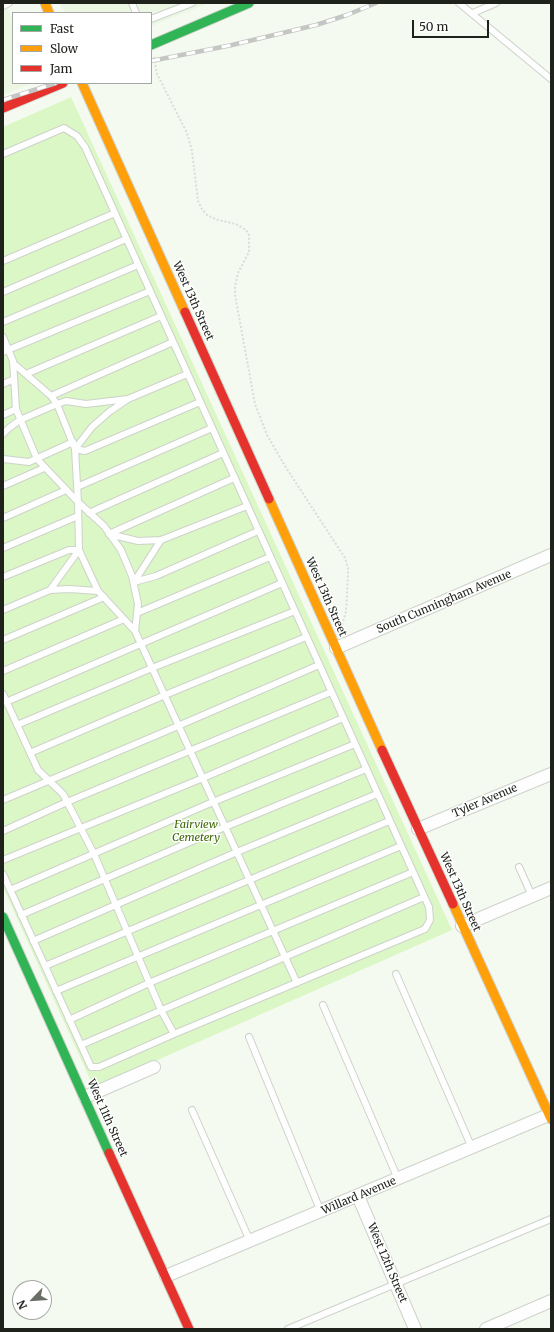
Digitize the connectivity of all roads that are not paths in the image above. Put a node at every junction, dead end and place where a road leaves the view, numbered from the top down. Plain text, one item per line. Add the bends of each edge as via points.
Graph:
1 (9, 3) edge
2 (42, 3) edge
3 (192, 3) edge
4 (249, 3) edge
5 (458, 3) edge
6 (496, 3) edge
7 (3, 6) edge
8 (48, 9) edge
9 (473, 14) junction
10 (152, 20) edge
11 (152, 45) edge
12 (551, 79) edge
13 (60, 84) edge
14 (82, 84) edge
15 (3, 108) edge
16 (3, 154) edge
17 (115, 213) junction
18 (126, 239) junction
19 (3, 261) edge
20 (138, 265) junction
21 (150, 290) junction
22 (3, 292) edge
23 (161, 316) junction
24 (3, 322) edge
25 (3, 337) edge
26 (173, 342) junction
27 (6, 351) edge
28 (14, 363) junction
29 (26, 374) junction
30 (188, 374) junction
31 (14, 380) junction
32 (3, 384) edge
33 (51, 396) junction
34 (128, 398) junction
35 (200, 402) junction
36 (57, 404) junction
37 (16, 409) junction
38 (3, 415) edge
39 (20, 420) junction
40 (212, 428) junction
41 (3, 434) edge
42 (73, 442) junction
43 (75, 449) junction
44 (223, 453) junction
45 (3, 459) edge
46 (37, 459) junction
47 (44, 468) junction
48 (234, 478) junction
49 (3, 486) edge
50 (77, 487) junction
51 (66, 490) junction
52 (78, 502) junction
53 (247, 506) junction
54 (89, 512) junction
55 (78, 516) junction
56 (3, 518) edge
57 (258, 531) junction
58 (109, 534) junction
59 (161, 540) junction
60 (3, 548) edge
61 (79, 550) junction
62 (551, 555) edge
63 (270, 557) junction
64 (3, 577) edge
65 (134, 582) junction
66 (282, 583) junction
67 (50, 590) junction
68 (98, 591) junction
69 (104, 597) junction
70 (3, 610) edge
71 (295, 611) junction
72 (137, 613) junction
73 (124, 618) junction
74 (136, 631) junction
75 (306, 636) junction
76 (3, 640) edge
77 (141, 643) junction
78 (338, 647) junction
79 (319, 665) junction
80 (152, 668) junction
81 (3, 671) edge
82 (331, 692) junction
83 (3, 694) edge
84 (165, 695) junction
85 (6, 702) junction
86 (343, 718) junction
87 (17, 725) junction
88 (179, 726) junction
89 (355, 744) junction
90 (190, 751) junction
91 (30, 753) junction
92 (366, 769) junction
93 (551, 774) edge
94 (203, 778) junction
95 (50, 780) junction
96 (377, 794) junction
97 (3, 800) edge
98 (67, 802) junction
99 (214, 802) junction
100 (389, 820) junction
101 (225, 827) junction
102 (80, 828) junction
103 (418, 830) junction
104 (3, 831) edge
105 (401, 846) junction
106 (237, 852) junction
107 (94, 854) junction
108 (3, 860) edge
109 (518, 867) dead end
110 (412, 872) junction
111 (3, 874) edge
112 (104, 880) junction
113 (249, 880) junction
114 (551, 888) edge
115 (10, 890) junction
116 (532, 896) junction
117 (424, 897) junction
118 (115, 904) junction
119 (261, 905) junction
120 (21, 915) junction
121 (3, 917) edge
122 (462, 926) junction
123 (273, 931) junction
124 (128, 932) junction
125 (33, 940) junction
126 (138, 957) junction
127 (285, 957) junction
128 (45, 966) junction
129 (396, 974) dead end
130 (149, 983) junction
131 (297, 983) junction
132 (56, 991) junction
133 (323, 1005) dead end
134 (161, 1010) junction
135 (69, 1020) junction
136 (174, 1034) junction
137 (249, 1037) dead end
138 (80, 1045) junction
139 (154, 1067) dead end
140 (85, 1097) junction
141 (192, 1110) dead end
142 (550, 1116) edge
143 (472, 1148) junction
144 (398, 1179) junction
145 (358, 1196) junction
146 (321, 1212) junction
147 (551, 1219) edge
148 (250, 1241) junction
149 (166, 1276) junction
150 (396, 1284) junction
151 (551, 1301) edge
152 (189, 1329) edge
153 (288, 1329) edge
154 (416, 1329) edge
155 (486, 1329) edge

1 - 7 lane
2 - 8 street
3 - 10 lane
4 - 11 street
5 - 9 lane
6 - 9 lane
9 - 12 lane
13 - 15 street
14 - 78 street, West 13th Street
16 - 17 lane via 64,128 77,136 85,148
17 - 18 lane
17 - 19 lane
18 - 20 lane
18 - 22 lane
20 - 21 lane
20 - 24 lane
21 - 23 lane
21 - 27 lane
23 - 26 lane
23 - 29 lane
25 - 27 lane
26 - 30 lane
26 - 33 lane
27 - 28 lane
28 - 29 lane
28 - 31 lane
29 - 33 lane
30 - 34 lane
30 - 35 lane
31 - 32 lane
31 - 37 lane
33 - 36 lane
34 - 36 lane via 86,404 66,401
34 - 43 lane via 92,427
35 - 40 lane
35 - 43 lane via 85,451
36 - 39 lane
36 - 42 lane
37 - 38 lane
37 - 39 lane
39 - 41 lane
39 - 46 lane
40 - 44 lane
40 - 50 lane
42 - 43 lane
42 - 46 lane
43 - 50 lane
44 - 48 lane
44 - 54 lane
45 - 46 lane via 29,462
46 - 47 lane
47 - 49 lane
47 - 51 lane
48 - 53 lane
48 - 58 lane
50 - 52 lane
51 - 52 lane
51 - 56 lane
52 - 54 lane
52 - 55 lane
53 - 57 lane
53 - 59 lane
54 - 58 lane
55 - 60 lane
55 - 61 lane
57 - 63 lane
57 - 65 lane via 156,576
58 - 59 lane via 138,540
58 - 65 lane via 121,550
59 - 65 lane
61 - 64 lane via 69,550
61 - 67 lane
61 - 68 lane
62 - 78 street, South Cunningham Avenue
63 - 66 lane
63 - 72 lane
65 - 72 lane
66 - 71 lane
66 - 77 lane
67 - 68 lane
67 - 70 lane
68 - 69 lane
69 - 73 lane
69 - 76 lane
71 - 75 lane
71 - 80 lane
72 - 74 lane
73 - 74 lane
73 - 81 lane
74 - 77 lane
75 - 79 lane
75 - 84 lane
77 - 80 lane
77 - 85 lane
78 - 103 street, West 13th Street
79 - 82 lane
79 - 88 lane
80 - 84 lane
80 - 87 lane
82 - 86 lane
82 - 90 lane
83 - 85 lane
84 - 88 lane
84 - 91 lane
85 - 87 lane
86 - 89 lane
86 - 94 lane
87 - 91 lane
88 - 90 lane
88 - 95 lane
89 - 92 lane
89 - 99 lane
90 - 94 lane
90 - 98 lane
91 - 95 lane via 38,770
92 - 96 lane
92 - 101 lane
93 - 103 street, Tyler Avenue
94 - 99 lane
94 - 102 lane
95 - 97 lane
95 - 98 lane via 64,794
96 - 100 lane
96 - 106 lane
98 - 102 lane
98 - 104 lane
99 - 101 lane
99 - 107 lane
100 - 105 lane
100 - 113 lane
101 - 106 lane
101 - 112 lane
102 - 107 lane
102 - 108 lane
103 - 122 street, West 13th Street
105 - 110 lane
105 - 119 lane
106 - 113 lane
106 - 118 lane
107 - 112 lane
107 - 115 lane
109 - 116 lane
110 - 117 lane
110 - 123 lane
111 - 115 lane
112 - 118 lane
112 - 120 lane
113 - 119 lane
113 - 124 lane
114 - 116 street
115 - 120 lane
116 - 122 street
117 - 127 lane
117 - 131 lane via 429,907 430,920 425,929
118 - 124 lane
118 - 125 lane
119 - 123 lane
119 - 126 lane
120 - 125 lane
121 - 140 street, West 11th Street
122 - 142 street, West 13th Street
123 - 127 lane
123 - 130 lane
124 - 126 lane
124 - 128 lane
125 - 128 lane
126 - 130 lane
126 - 132 lane
127 - 131 lane
127 - 134 lane
128 - 132 lane
129 - 143 lane
130 - 134 lane
130 - 135 lane
131 - 136 lane
132 - 135 lane
133 - 144 lane
134 - 136 lane
134 - 138 lane
135 - 138 lane
136 - 138 lane via 99,1067 91,1066
137 - 146 lane
139 - 140 street
140 - 149 street, West 11th Street
141 - 148 lane
142 - 143 street, Willard Avenue
143 - 144 street, Willard Avenue
144 - 145 street, Willard Avenue
145 - 146 street, Willard Avenue
145 - 150 street, West 12th Street
146 - 148 street, Willard Avenue
147 - 150 lane
148 - 149 street, Willard Avenue
149 - 152 street, West 11th Street
150 - 153 lane
150 - 154 street, West 12th Street
151 - 155 street

